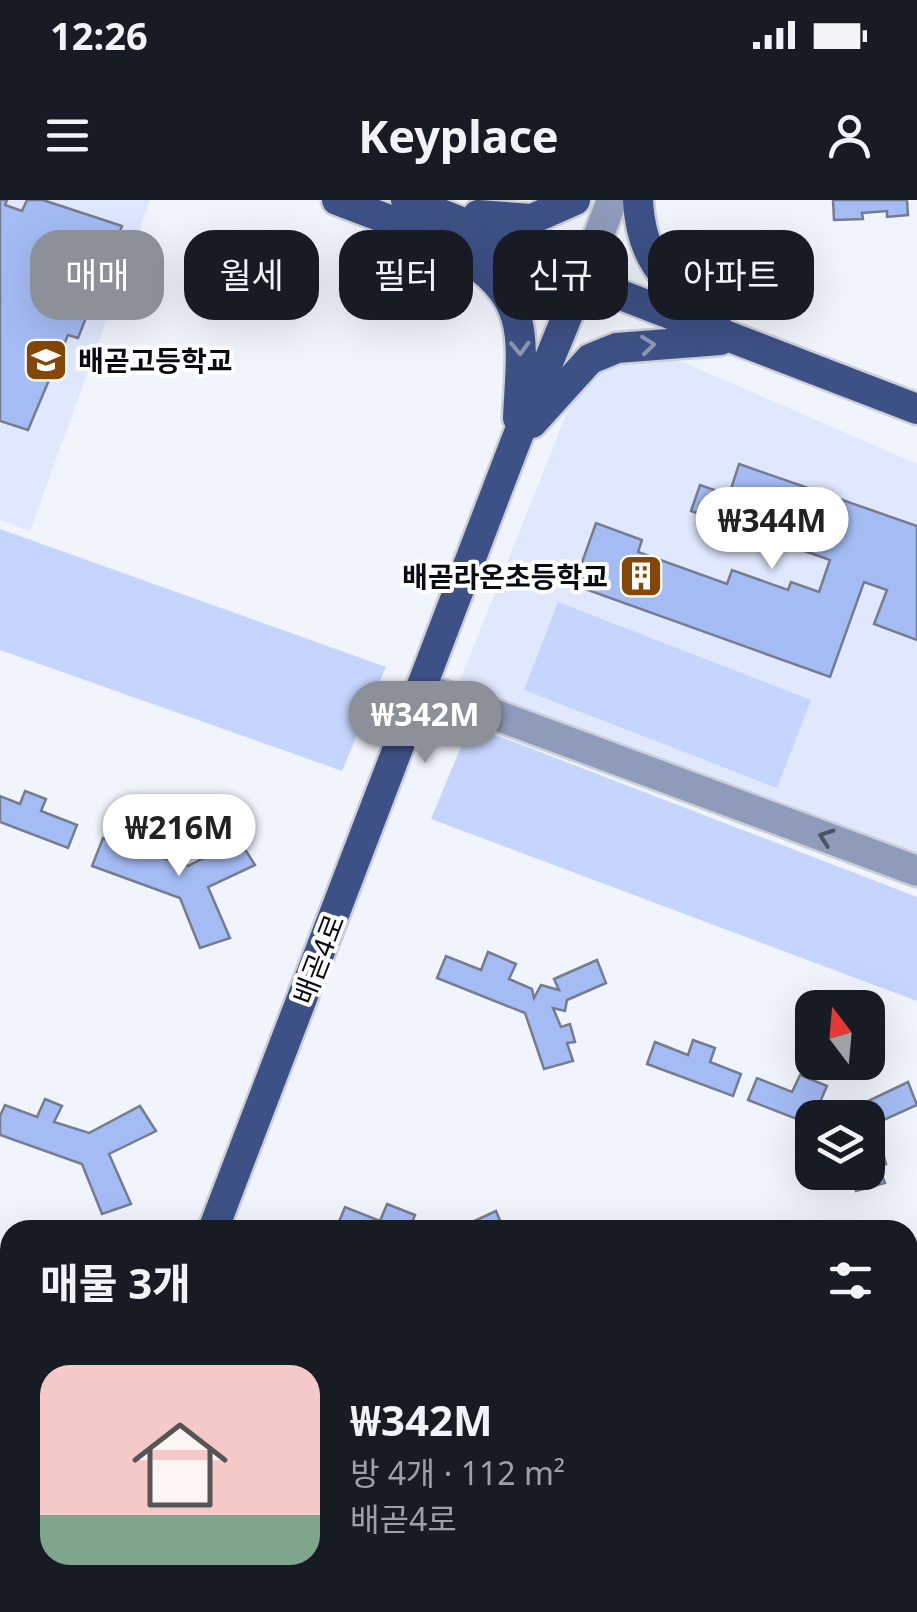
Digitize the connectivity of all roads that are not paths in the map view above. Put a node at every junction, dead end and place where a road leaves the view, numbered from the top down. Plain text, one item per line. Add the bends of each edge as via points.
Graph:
1 (337, 200) edge
2 (575, 200) edge
3 (612, 200) edge
4 (638, 200) edge
5 (417, 213) edge
6 (601, 230) edge
7 (493, 248) edge
8 (628, 298) edge
9 (566, 320) edge
10 (734, 339) junction
11 (917, 408) edge
12 (518, 438) junction
13 (424, 688) junction
14 (917, 872) edge
15 (217, 1220) edge

1 - 5 main road
2 - 5 main road via 532,219
3 - 6 street, 배곧4로
4 - 10 main road via 641,234 660,271
5 - 7 main road
5 -> 12 main road via 494,276 509,301 521,342
8 - 10 main road
9 - 12 main road, 배곧4로
10 - 11 main road
12 -> 10 main road via 590,360 617,348
12 - 13 main road, 배곧4로
14 -> 13 street
13 - 15 main road, 배곧4로

